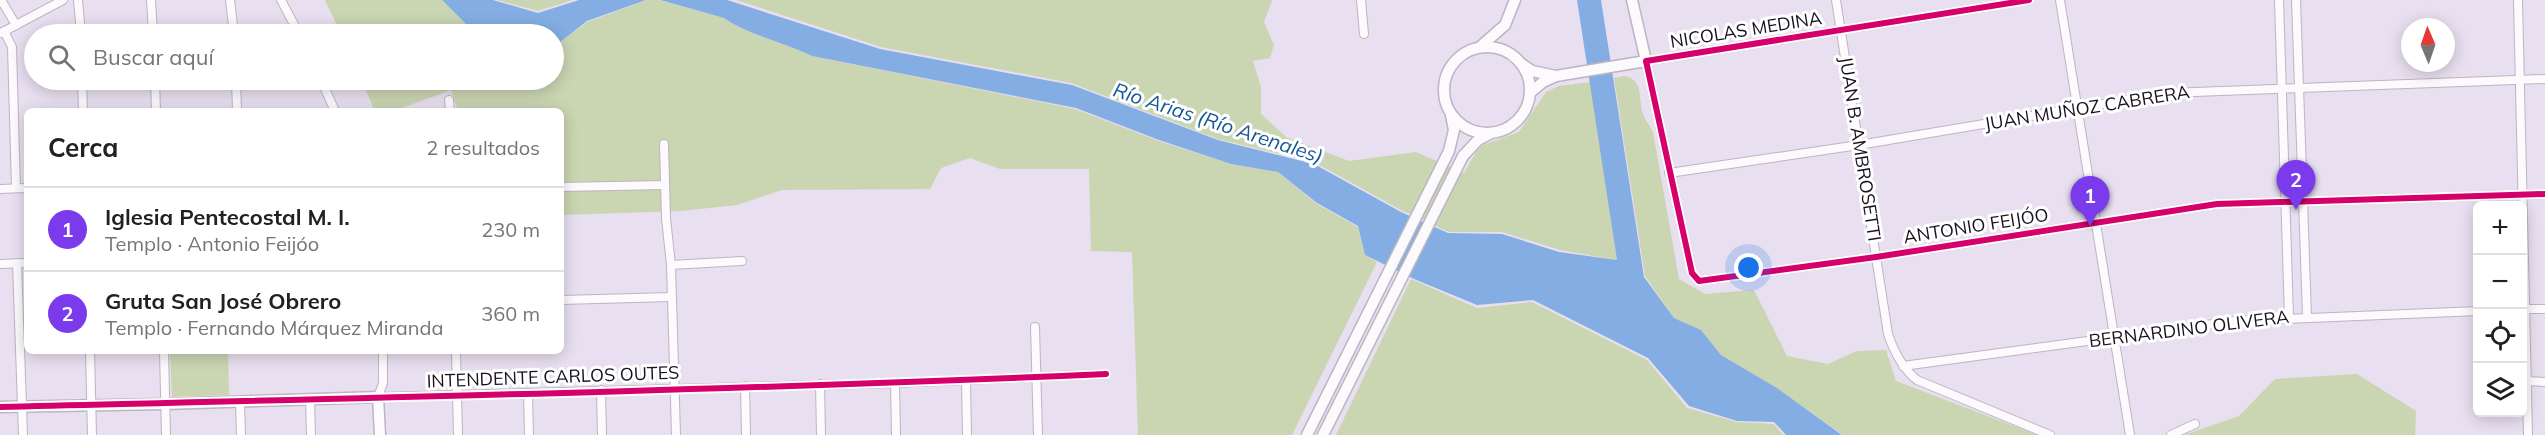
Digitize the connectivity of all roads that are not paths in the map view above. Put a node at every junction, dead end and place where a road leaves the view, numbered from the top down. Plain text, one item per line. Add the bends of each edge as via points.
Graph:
1 (1, 0) edge
2 (63, 0) edge
3 (78, 0) edge
4 (151, 0) edge
5 (230, 0) edge
6 (281, 0) edge
7 (1361, 0) edge
8 (1515, 0) edge
9 (1632, 0) edge
10 (1836, 0) edge
11 (2029, 0) edge
12 (2060, 0) edge
13 (2279, 0) edge
14 (2296, 0) edge
15 (2518, 0) edge
16 (80, 24) edge
17 (152, 24) edge
18 (233, 24) edge
19 (294, 24) edge
20 (16, 25) junction
21 (1841, 30) junction
22 (2, 32) edge
23 (1364, 34) dead end
24 (1480, 47) junction
25 (1646, 61) junction
26 (1523, 65) junction
27 (1556, 76) junction
28 (2545, 79) edge
29 (2520, 80) junction
30 (2281, 87) junction
31 (2298, 87) junction
32 (82, 90) edge
33 (155, 90) edge
34 (236, 90) edge
35 (326, 90) edge
36 (1531, 92) junction
37 (449, 100) dead end
38 (83, 108) edge
39 (156, 108) edge
40 (237, 108) edge
41 (334, 108) edge
42 (450, 108) edge
43 (2079, 108) junction
44 (1451, 115) junction
45 (1491, 133) junction
46 (664, 144) dead end
47 (1859, 145) junction
48 (1669, 173) junction
49 (665, 185) junction
50 (564, 187) edge
51 (16, 188) junction
52 (24, 188) edge
53 (0, 189) edge
54 (2545, 194) edge
55 (2524, 195) junction
56 (2286, 203) junction
57 (2302, 203) junction
58 (2096, 222) junction
59 (2524, 255) edge
60 (1876, 257) junction
61 (742, 261) dead end
62 (17, 263) junction
63 (24, 263) edge
64 (0, 264) edge
65 (671, 264) junction
66 (671, 297) junction
67 (564, 300) edge
68 (2527, 309) edge
69 (2545, 309) edge
70 (2473, 311) edge
71 (2307, 316) junction
72 (2289, 317) junction
73 (1035, 327) dead end
74 (2114, 337) junction
75 (90, 354) edge
76 (164, 354) edge
77 (383, 354) edge
78 (456, 354) edge
79 (1902, 366) junction
80 (1106, 374) dead end
81 (1036, 377) junction
82 (966, 380) junction
83 (2527, 381) joint
84 (2545, 382) edge
85 (895, 383) junction
86 (819, 384) junction
87 (745, 387) junction
88 (674, 388) junction
89 (601, 390) junction
90 (528, 393) junction
91 (457, 395) junction
92 (378, 397) junction
93 (310, 399) junction
94 (240, 402) junction
95 (92, 404) junction
96 (165, 404) junction
97 (0, 406) edge
98 (22, 406) junction
99 (2195, 424) dead end
100 (23, 435) edge
101 (92, 435) edge
102 (166, 435) edge
103 (241, 435) edge
104 (311, 435) edge
105 (380, 435) edge
106 (458, 435) edge
107 (529, 435) edge
108 (602, 435) edge
109 (676, 435) edge
110 (747, 435) edge
111 (821, 435) edge
112 (896, 435) edge
113 (967, 435) edge
114 (1038, 435) edge
115 (1307, 435) edge
116 (1323, 435) edge
117 (2050, 435) edge
118 (2130, 435) edge
119 (2171, 435) edge
120 (2528, 435) edge

1 - 20 street
2 - 20 street
3 - 16 street
4 - 17 street
5 - 18 street
6 - 19 street
7 - 23 street
8 - 24 main road via 1505,25
9 - 25 main road
10 - 21 street, JUAN B. AMBROSETTI
11 - 21 street, NICOLAS MEDINA
12 - 43 street
13 - 30 street
14 - 31 street
15 - 29 street
20 - 22 street
21 - 25 street, NICOLAS MEDINA
21 - 47 street, JUAN B. AMBROSETTI
22 - 51 street via 12,47
24 - 26 main road via 1509,52
24 - 44 main road via 1458,57 1447,73 1443,91
25 - 27 main road
25 - 48 street
26 - 27 main road
26 - 36 main road
27 - 36 main road
28 - 29 street, JUAN MUÑOZ CABRERA
29 - 31 street, JUAN MUÑOZ CABRERA
29 - 55 street
30 - 31 street, JUAN MUÑOZ CABRERA
30 - 43 street, JUAN MUÑOZ CABRERA via 2177,92
30 - 56 street
31 - 57 street
32 - 38 street
33 - 39 street
34 - 40 street
35 - 41 street
36 - 45 main road via 1518,120
37 - 42 street
43 - 47 street, JUAN MUÑOZ CABRERA
43 - 58 street
44 - 45 main road via 1469,129
44 - 115 main road via 1454,130 1449,151
45 - 116 main road via 1463,156
46 - 49 street
47 - 48 street, JUAN MUÑOZ CABRERA
47 - 60 street, JUAN B. AMBROSETTI
48 - 60 street, ANTONIO FEIJÓO via 1692,273 1699,281
49 - 50 street
49 - 65 street
51 - 52 street
51 - 53 street
54 - 55 street, ANTONIO FEIJÓO
55 - 57 street, ANTONIO FEIJÓO
55 - 59 street
56 - 57 street, ANTONIO FEIJÓO
56 - 58 street, ANTONIO FEIJÓO via 2209,205
56 - 72 street
57 - 71 street
58 - 60 street, ANTONIO FEIJÓO
58 - 74 street
60 - 79 street, JUAN B. AMBROSETTI via 1888,334
61 - 65 street
62 - 63 street
62 - 64 street
62 - 98 street
65 - 66 street
66 - 67 street
66 - 88 street
68 - 69 street
70 - 71 street, BERNARDINO OLIVERA
71 - 72 street, BERNARDINO OLIVERA
72 - 74 street, BERNARDINO OLIVERA
73 - 81 street
74 - 79 street, BERNARDINO OLIVERA
74 - 118 street
75 - 95 street
76 - 96 street
77 - 92 street via 383,383
78 - 91 street
79 - 117 street via 1917,380
80 - 81 street, INTENDENTE CARLOS OUTES
81 - 82 street, INTENDENTE CARLOS OUTES
81 - 114 street
82 - 85 street, INTENDENTE CARLOS OUTES
82 - 113 street
83 - 84 street
83 - 120 street
85 - 86 street, INTENDENTE CARLOS OUTES
85 - 112 street
86 - 87 street, INTENDENTE CARLOS OUTES
86 - 111 street
87 - 88 street, INTENDENTE CARLOS OUTES
87 - 110 street
88 - 89 street, INTENDENTE CARLOS OUTES
88 - 109 street
89 - 90 street, INTENDENTE CARLOS OUTES
89 - 108 street
90 - 91 street, INTENDENTE CARLOS OUTES
90 - 107 street
91 - 92 street, INTENDENTE CARLOS OUTES
91 - 106 street
92 - 93 main road, INTENDENTE CARLOS OUTES
92 - 105 main road
93 - 94 main road, INTENDENTE CARLOS OUTES
93 - 104 street
94 - 96 main road, INTENDENTE CARLOS OUTES
94 - 103 street
95 - 96 main road, INTENDENTE CARLOS OUTES
95 - 98 main road, INTENDENTE CARLOS OUTES
95 - 101 street
96 - 102 street
97 - 98 main road, INTENDENTE CARLOS OUTES
98 - 100 street
99 - 119 street

